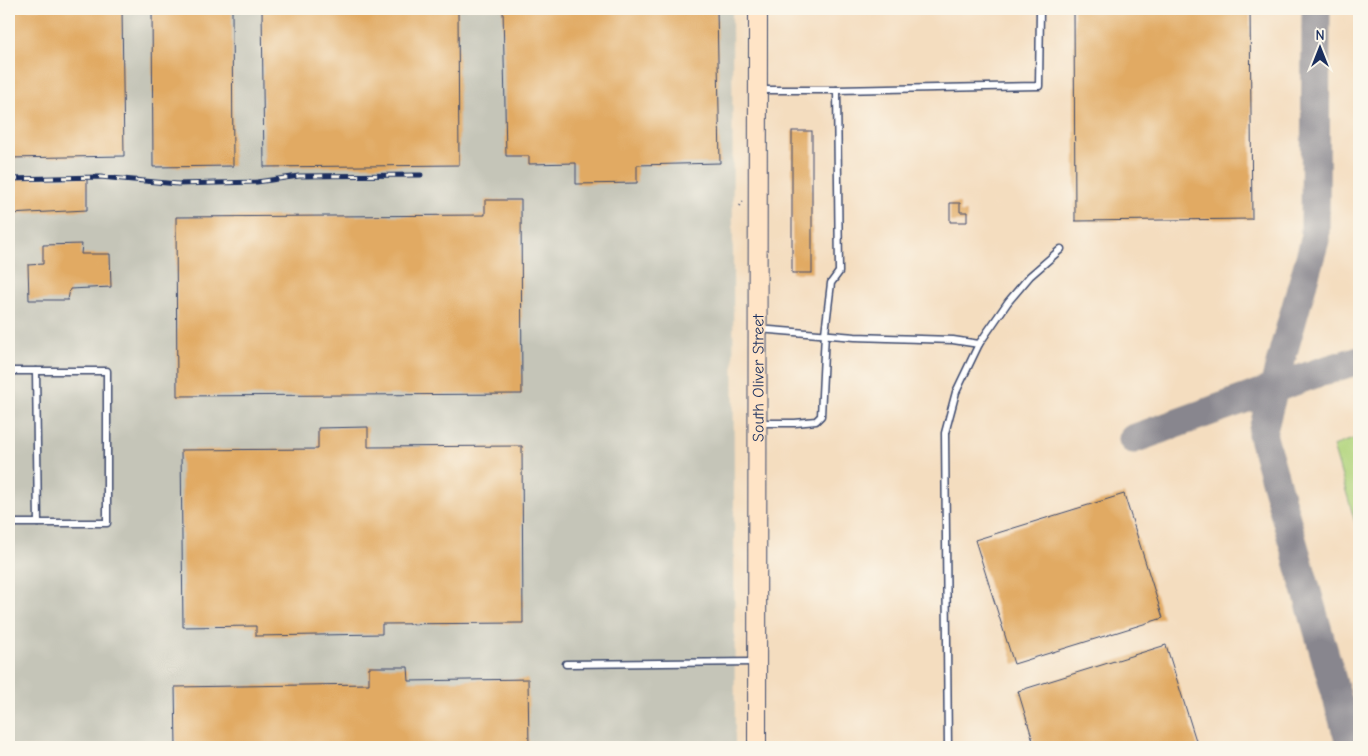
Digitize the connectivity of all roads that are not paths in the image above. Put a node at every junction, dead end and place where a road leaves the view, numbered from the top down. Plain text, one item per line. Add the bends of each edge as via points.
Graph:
1 (758, 9) edge
2 (1040, 9) edge
3 (758, 90) junction
4 (837, 90) junction
5 (1061, 249) dead end
6 (758, 328) junction
7 (825, 334) junction
8 (979, 344) junction
9 (9, 371) edge
10 (36, 371) junction
11 (757, 423) junction
12 (9, 523) edge
13 (38, 523) junction
14 (757, 662) junction
15 (566, 664) dead end
16 (757, 747) edge
17 (948, 747) edge

1 - 3 main road, South Oliver Street
2 - 4 lane via 1039,86
3 - 4 lane
3 - 6 main road, South Oliver Street
4 - 7 lane via 839,272 831,283
5 - 8 lane via 1030,276
6 - 7 lane
6 - 11 main road, South Oliver Street
7 - 8 lane
7 - 11 lane via 821,416 816,421
8 - 17 lane via 956,392 945,434
9 - 10 lane
10 - 13 lane
10 - 13 lane via 107,371 107,523
11 - 14 main road, South Oliver Street
12 - 13 lane
14 - 15 lane
14 - 16 main road, South Oliver Street

